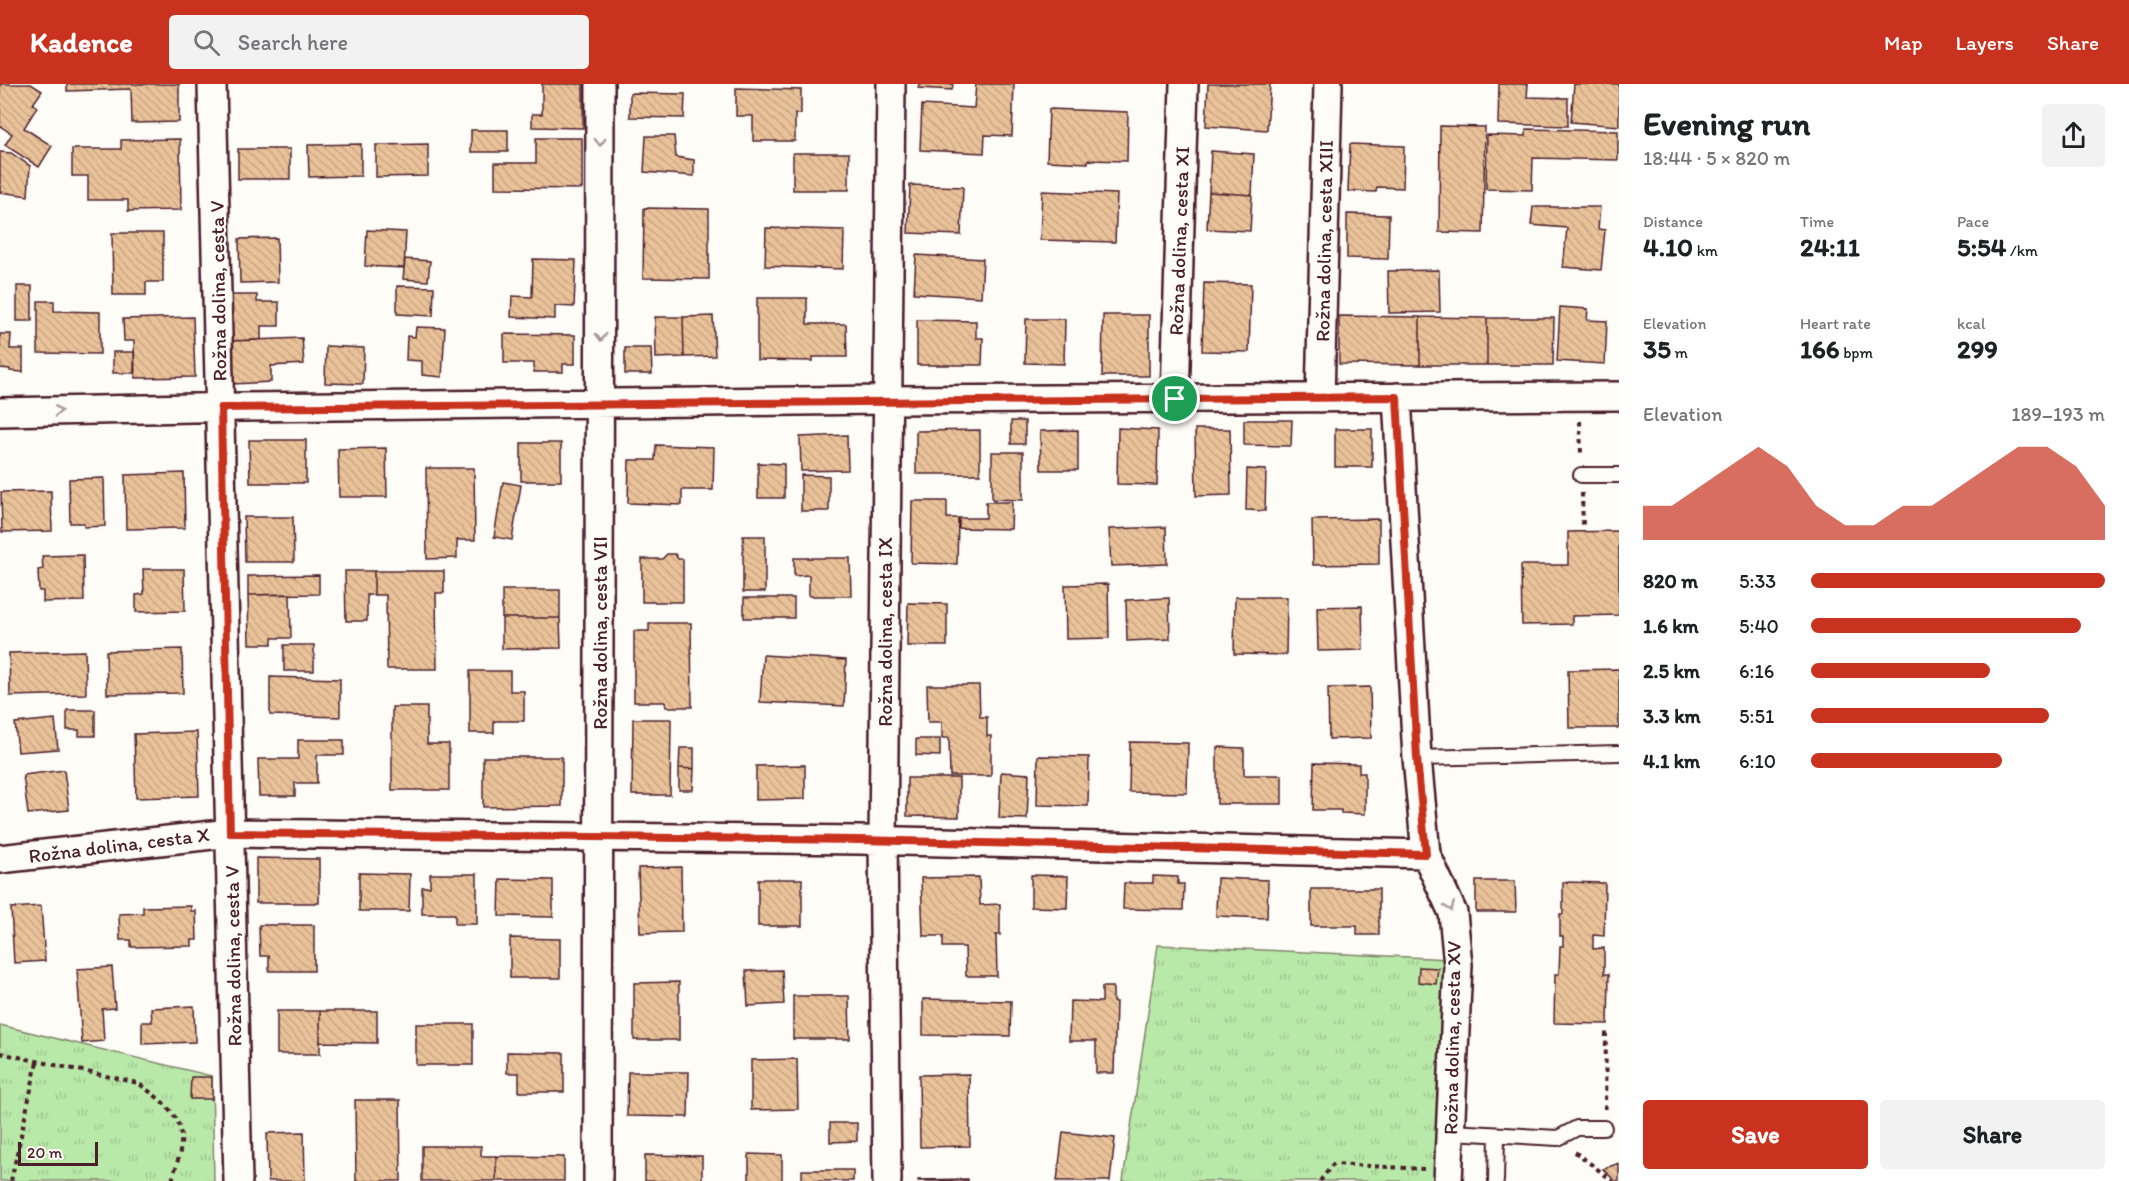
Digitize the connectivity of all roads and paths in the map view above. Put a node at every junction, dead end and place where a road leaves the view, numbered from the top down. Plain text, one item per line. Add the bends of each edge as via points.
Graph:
1 (212, 84) edge
2 (600, 84) edge
3 (891, 84) edge
4 (1184, 84) edge
5 (1328, 84) edge
6 (1619, 396) edge
7 (1397, 397) junction
8 (1320, 398) junction
9 (1175, 399) junction
10 (886, 400) junction
11 (601, 404) junction
12 (221, 408) junction
13 (0, 412) edge
14 (1581, 475) dead end
15 (1619, 475) edge
16 (1619, 753) edge
17 (1417, 758) junction
18 (230, 833) junction
19 (600, 837) junction
20 (883, 841) junction
21 (1426, 854) junction
22 (0, 859) edge
23 (1606, 1032) dead end
24 (0, 1053) edge
25 (37, 1061) junction
26 (1604, 1128) joint
27 (1451, 1132) junction
28 (1497, 1135) junction
29 (1558, 1138) junction
30 (1449, 1176) edge
31 (11, 1181) edge
32 (172, 1181) edge
33 (238, 1181) edge
34 (598, 1181) edge
35 (887, 1181) edge
36 (1320, 1181) edge
37 (1496, 1181) edge
38 (1613, 1181) edge

1 - 12 street, Rožna dolina, cesta V
2 -> 11 street, Rožna dolina, cesta VII
3 - 10 street, Rožna dolina, cesta IX
4 - 9 street, Rožna dolina, cesta XI
5 - 8 street, Rožna dolina, cesta XIII
6 - 7 street
7 - 8 street
7 - 17 street, Rožna dolina, cesta XV
8 - 9 street
9 - 10 street
10 - 11 street
10 - 20 street, Rožna dolina, cesta IX
11 - 12 street
11 - 19 street, Rožna dolina, cesta VII
13 -> 12 street
12 - 18 street, Rožna dolina, cesta V
14 - 15 lane
16 - 17 lane
17 - 21 street, Rožna dolina, cesta XV
18 - 19 street, Rožna dolina, cesta X
18 - 22 street, Rožna dolina, cesta X
18 - 33 street, Rožna dolina, cesta V
19 - 20 street, Rožna dolina, cesta X
19 - 34 street, Rožna dolina, cesta VII
20 - 21 street, Rožna dolina, cesta X
20 - 35 street, Rožna dolina, cesta IX
21 -> 27 street, Rožna dolina, cesta XV via 1453,913 1457,955
23 - 26 path
24 - 25 path
25 - 31 path
25 - 32 path via 138,1083 155,1096 172,1112 182,1139
26 - 29 lane via 1577,1128
27 - 28 lane
27 - 30 street, Rožna dolina, cesta XV
28 - 29 lane
28 - 37 lane
29 - 38 path
30 - 36 path via 1333,1164

